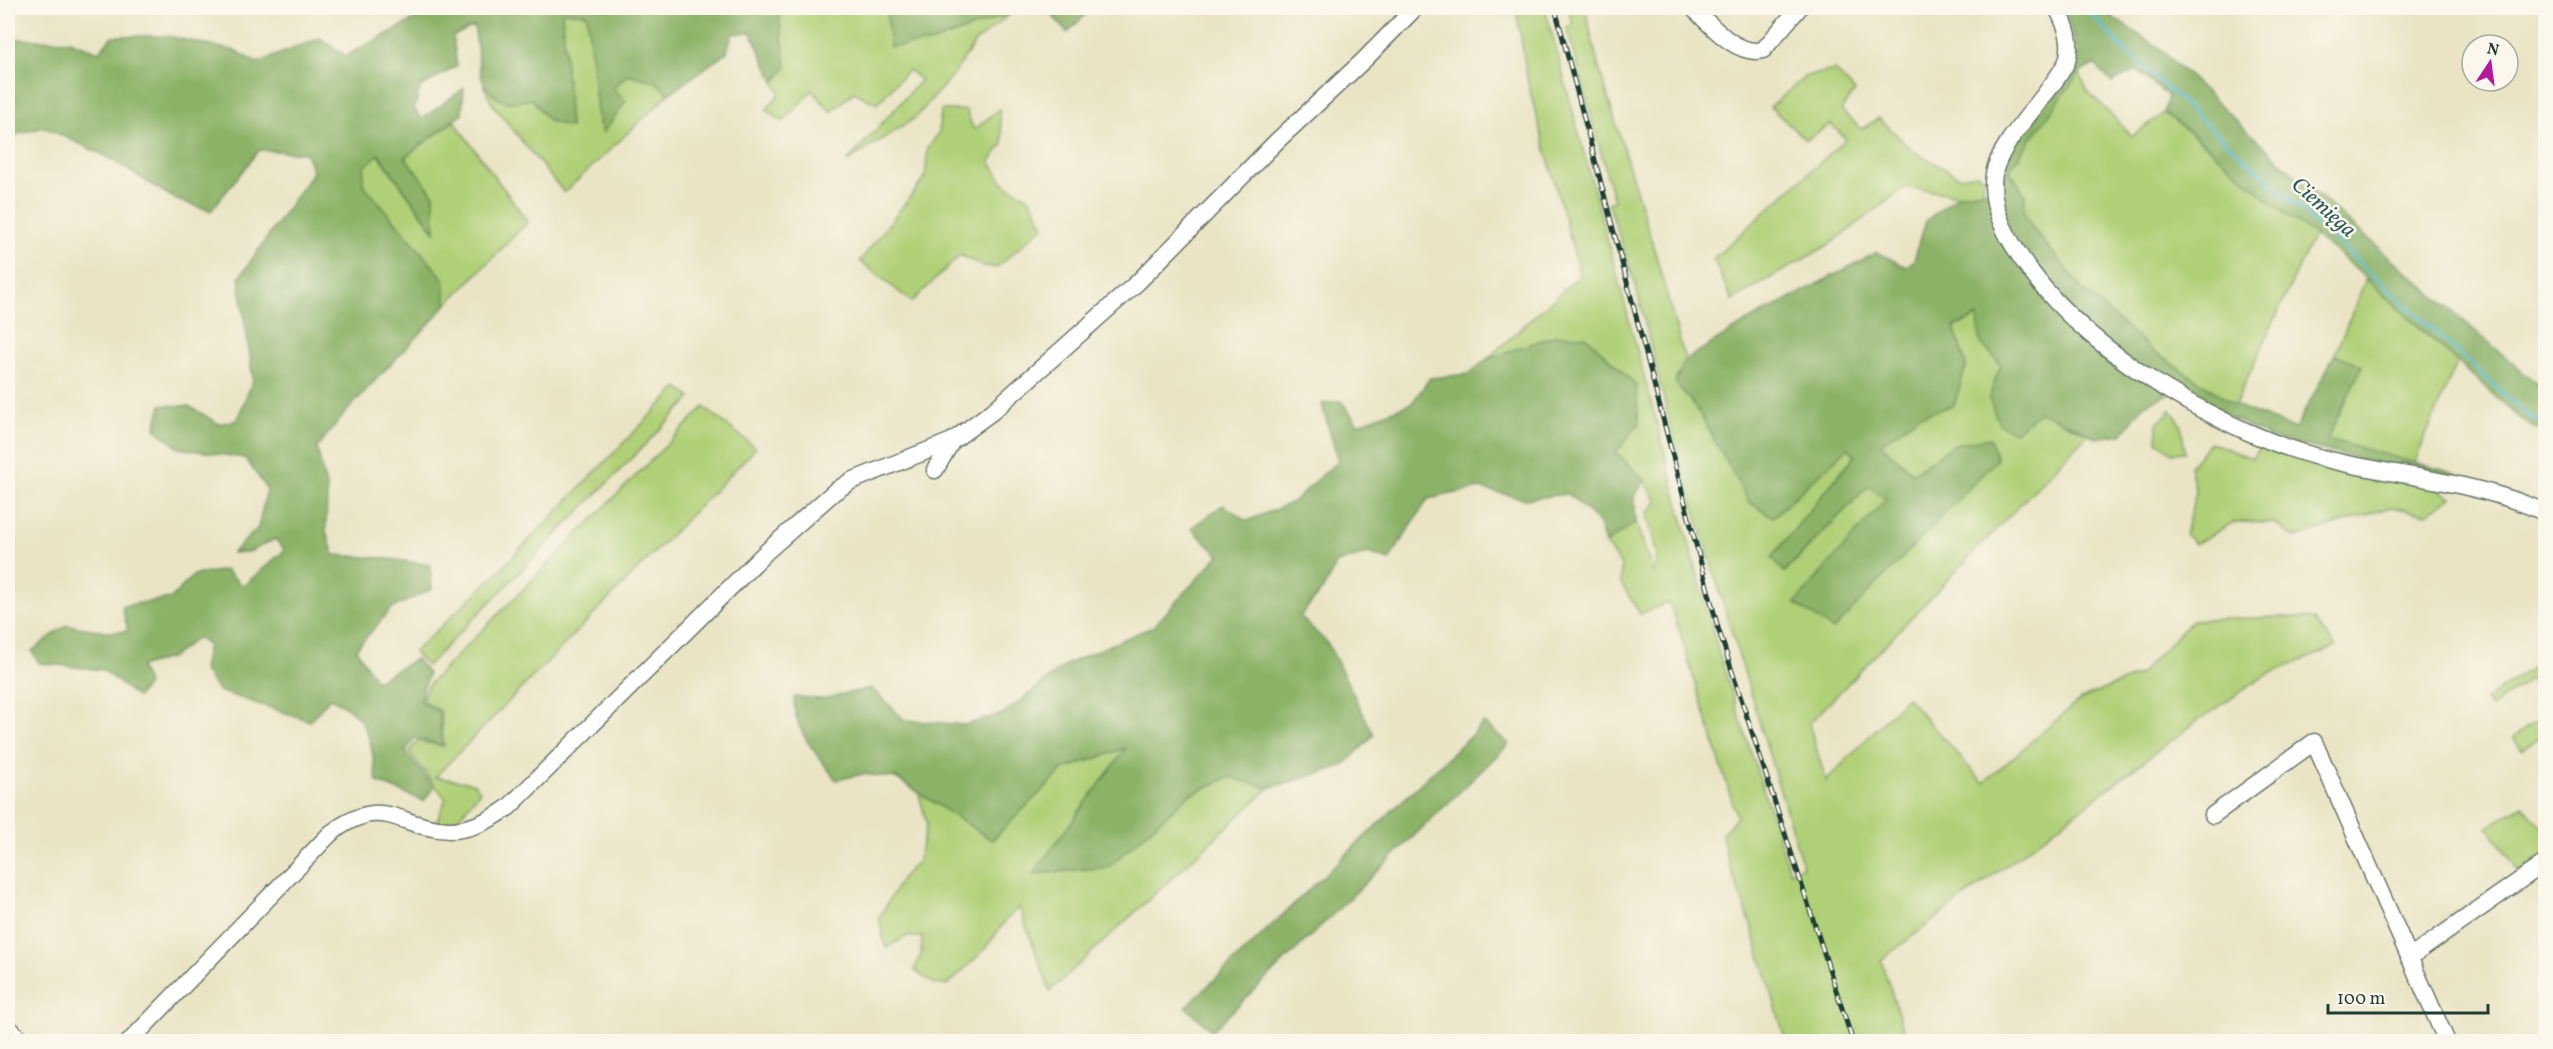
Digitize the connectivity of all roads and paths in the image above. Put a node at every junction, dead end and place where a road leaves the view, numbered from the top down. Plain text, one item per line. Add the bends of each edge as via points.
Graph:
1 (1415, 8) edge
2 (1693, 8) edge
3 (1799, 8) edge
4 (2057, 8) edge
5 (952, 441) junction
6 (935, 470) dead end
7 (2546, 513) edge
8 (2213, 815) dead end
9 (2546, 862) edge
10 (2409, 958) junction
11 (8, 1027) edge
12 (23, 1041) edge
13 (129, 1041) edge
14 (2447, 1041) edge

1 - 5 street via 1138,282 993,411
2 - 3 street via 1729,40 1752,51 1763,50
4 - 7 street via 2069,32 2067,61 2000,157 1993,180 1994,197 2008,237 2050,296 2087,331 2143,373 2248,432 2326,459 2504,496
5 - 6 street
5 - 13 street via 869,473 834,492 758,560 499,814 471,827 451,830 382,814 365,815 339,827
8 - 10 street via 2314,742
9 - 10 street
10 - 14 street
11 - 12 street

